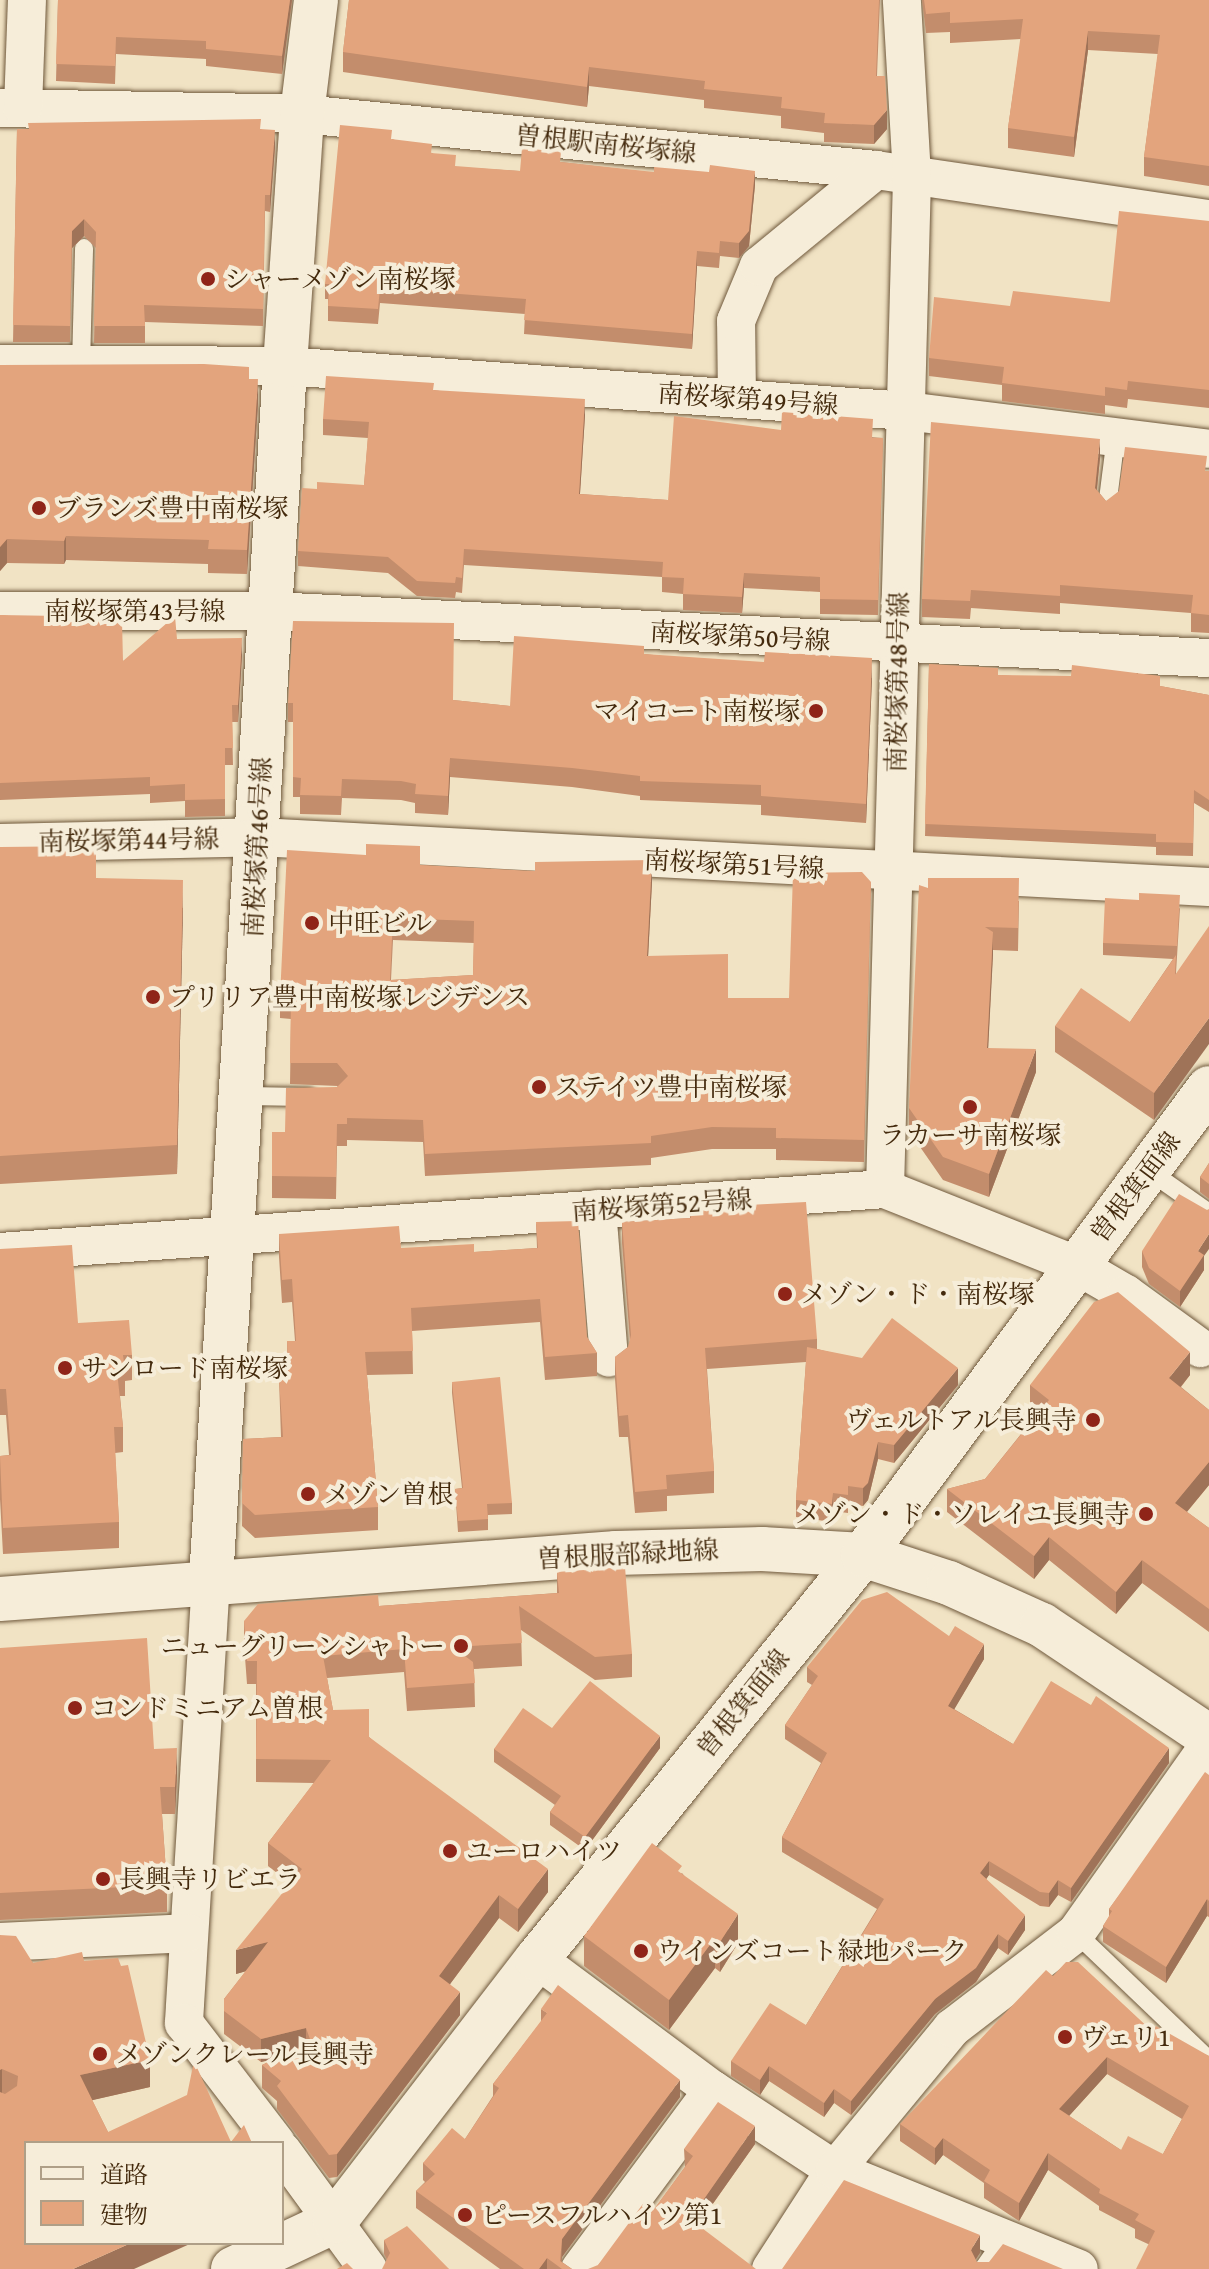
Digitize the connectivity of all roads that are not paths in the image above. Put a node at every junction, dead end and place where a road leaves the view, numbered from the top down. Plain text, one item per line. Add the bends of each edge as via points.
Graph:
1 (27, 0) edge
2 (316, 0) edge
3 (902, 0) edge
4 (11, 108) edge
5 (302, 114) junction
6 (894, 173) junction
7 (1209, 219) edge
8 (84, 248) dead end
9 (0, 364) edge
10 (81, 365) junction
11 (285, 366) junction
12 (737, 398) junction
13 (906, 411) junction
14 (1116, 437) junction
15 (1209, 449) edge
16 (1107, 507) edge
17 (0, 611) edge
18 (271, 611) junction
19 (896, 644) junction
20 (1209, 658) edge
21 (258, 837) junction
22 (0, 843) edge
23 (895, 873) junction
24 (1209, 887) edge
25 (1209, 1088) edge
26 (242, 1096) junction
27 (336, 1097) edge
28 (1148, 1170) junction
29 (885, 1189) junction
30 (597, 1209) junction
31 (1209, 1213) edge
32 (233, 1236) junction
33 (0, 1252) edge
34 (1076, 1265) junction
35 (1200, 1348) dead end
36 (609, 1358) dead end
37 (863, 1555) junction
38 (211, 1580) junction
39 (0, 1599) edge
40 (1209, 1737) edge
41 (1209, 1745) edge
42 (188, 1933) junction
43 (1076, 1933) junction
44 (0, 1942) edge
45 (537, 1959) junction
46 (1208, 2059) edge
47 (713, 2090) junction
48 (274, 2141) edge
49 (284, 2154) edge
50 (835, 2170) junction
51 (335, 2221) junction
52 (993, 2254) edge
53 (233, 2269) edge
54 (368, 2269) edge
55 (580, 2269) edge
56 (771, 2269) edge
57 (1079, 2269) edge

1 - 4 street
2 - 5 street, 南桜塚第46号線
3 - 6 street, 南桜塚第48号線
4 - 5 street, 曽根駅南桜塚線
5 - 6 street, 曽根駅南桜塚線
5 - 11 street, 南桜塚第46号線
6 - 7 street, 曽根駅南桜塚線
6 - 12 street via 759,266 736,321
6 - 13 street, 南桜塚第48号線
8 - 10 lane
9 - 10 street, 南桜塚第49号線
10 - 11 street, 南桜塚第49号線
11 - 12 street, 南桜塚第49号線
11 - 18 street, 南桜塚第46号線
12 - 13 street, 南桜塚第49号線
13 - 14 street, 南桜塚第49号線
13 - 19 street, 南桜塚第48号線
14 - 15 street, 南桜塚第49号線
14 - 16 lane
17 - 18 street, 南桜塚第43号線
18 - 19 street, 南桜塚第50号線
18 - 21 street, 南桜塚第46号線
19 - 20 street, 南桜塚第50号線
19 - 23 street, 南桜塚第48号線
21 - 22 street, 南桜塚第44号線
21 - 23 street, 南桜塚第51号線
21 - 26 street, 南桜塚第46号線
23 - 24 street, 南桜塚第51号線
23 - 29 street, 南桜塚第48号線
25 - 28 street, 曽根箕面線
26 - 27 lane
26 - 32 street, 南桜塚第46号線
28 - 31 lane
28 - 34 street, 曽根箕面線
29 - 30 street, 南桜塚第52号線
29 - 34 street, 南桜塚第52号線
30 - 32 street, 南桜塚第52号線
30 - 36 street
32 - 33 street, 南桜塚第52号線
32 - 38 street, 南桜塚第46号線
34 - 35 street, 南桜塚第52号線
34 - 37 street, 曽根箕面線
37 - 38 street, 曽根服部緑地線 via 762,1549 616,1553
37 - 40 street, 曽根服部緑地線 via 949,1583 1042,1625
37 - 45 street, 曽根箕面線
38 - 39 street, 曽根服部緑地線
38 - 42 street
41 - 43 street
42 - 44 street
42 - 48 street via 184,2023
43 - 46 lane
43 - 50 street via 952,2028
45 - 47 street
45 - 51 street, 曽根箕面線
47 - 50 street
47 - 55 street
49 - 51 street
50 - 52 street
50 - 56 street
51 - 53 street, 曽根箕面線
51 - 54 street
52 - 57 street

